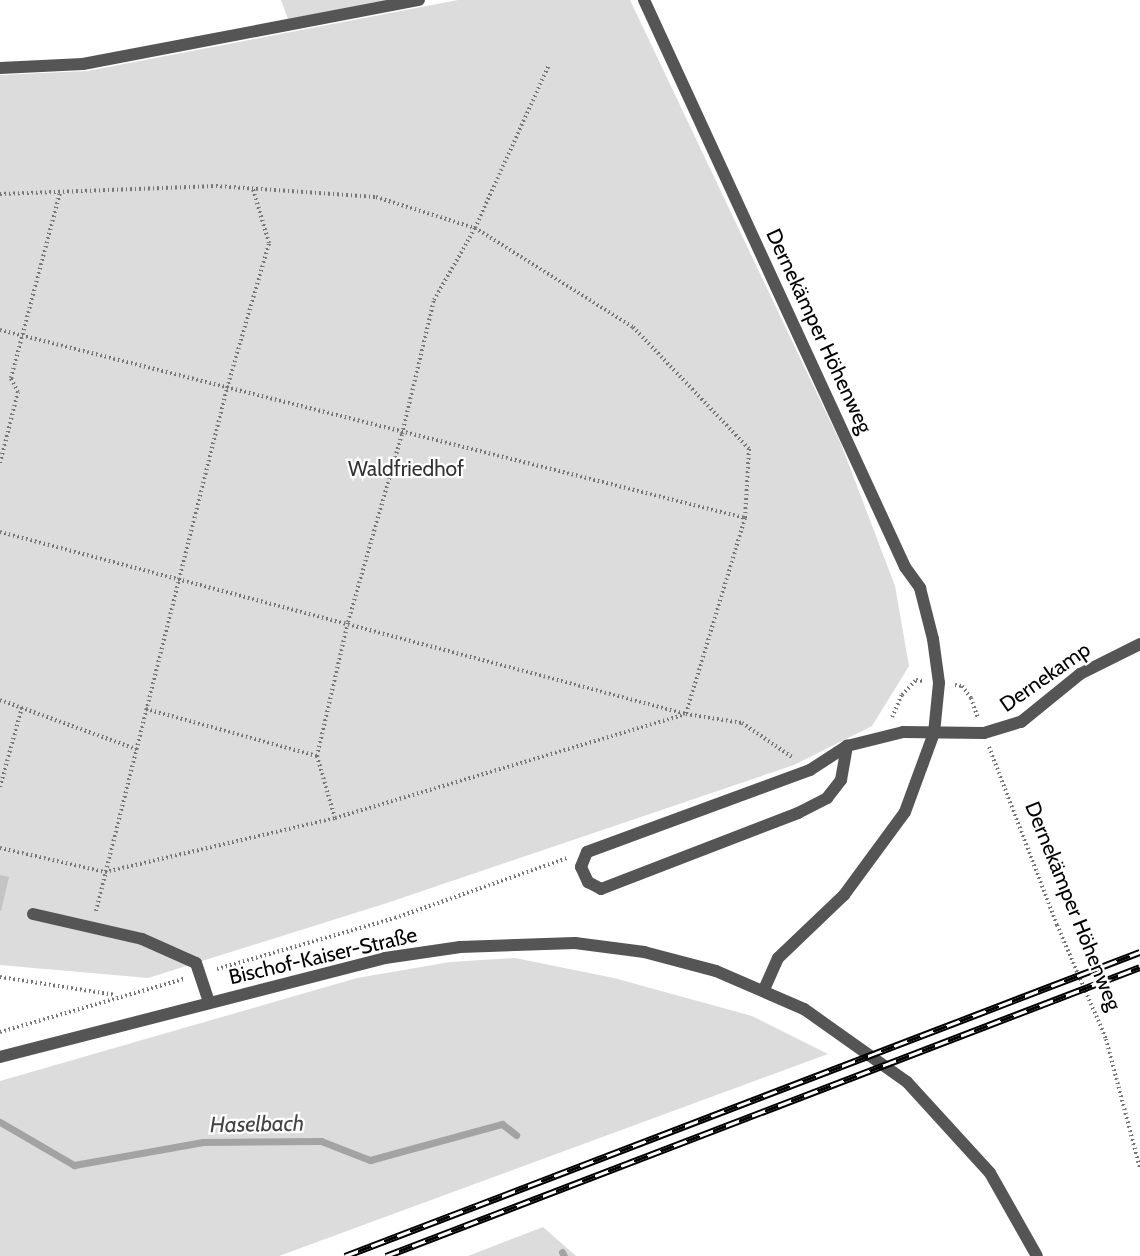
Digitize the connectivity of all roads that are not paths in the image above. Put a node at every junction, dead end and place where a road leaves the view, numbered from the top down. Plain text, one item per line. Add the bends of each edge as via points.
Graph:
1 (419, 0) edge
2 (644, 0) edge
3 (0, 68) edge
4 (1140, 644) edge
5 (934, 733) junction
6 (848, 746) junction
7 (33, 915) dead end
8 (764, 990) junction
9 (209, 1002) junction
10 (0, 1057) edge
11 (1036, 1256) edge

1 - 3 street via 83,64
2 - 5 street, Dernekämper Höhenweg via 905,567 920,588 939,683
4 - 5 street, Dernekamp via 1080,674 1022,722 984,733
5 - 6 street via 903,732
5 - 8 street, Dernekämper Höhenweg via 905,812 844,895 778,958
6 - 6 street via 841,780 827,798 798,813 601,889 588,882 581,867 587,852 810,770
7 - 9 street via 142,939 196,963
8 - 9 street, Bischof-Kaiser-Straße via 716,971 644,952 575,943 460,947 385,958
8 - 11 street, Bischof-Kaiser-Straße via 804,1009 907,1082 990,1173
9 - 10 street, Bischof-Kaiser-Straße

